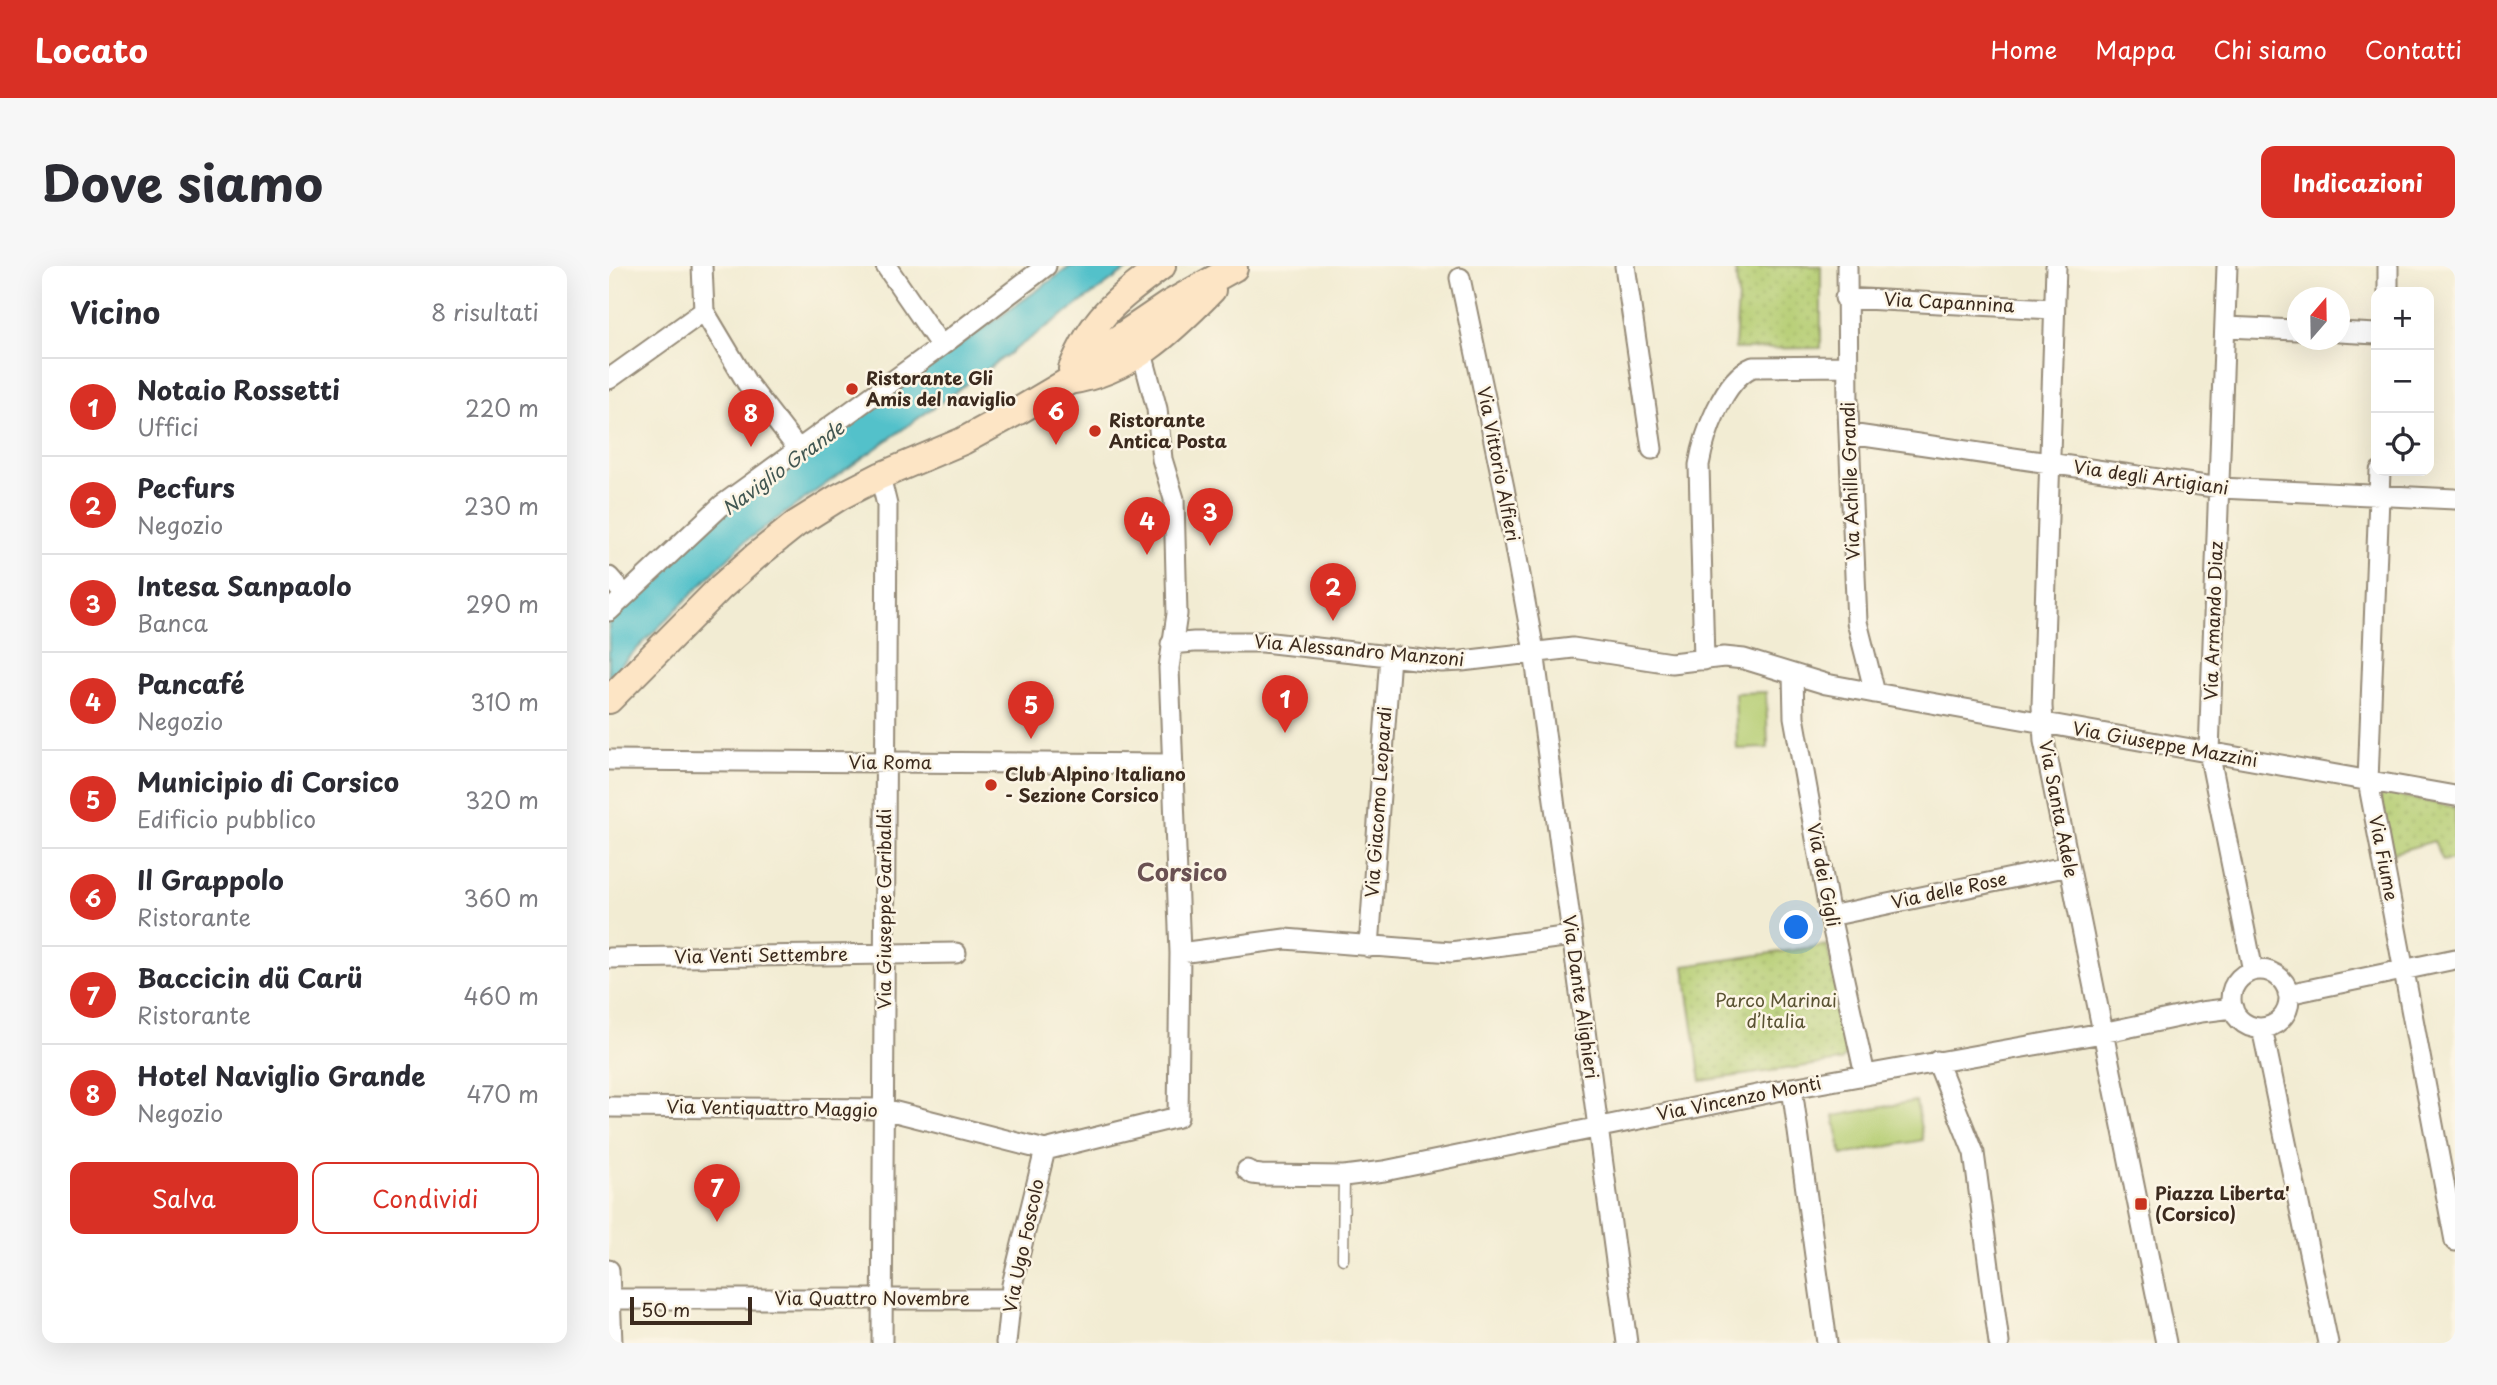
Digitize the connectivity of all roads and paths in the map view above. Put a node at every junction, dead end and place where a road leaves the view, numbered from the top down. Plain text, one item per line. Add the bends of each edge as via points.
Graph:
1 (702, 266) edge
2 (886, 266) edge
3 (1047, 266) edge
4 (1162, 266) edge
5 (1625, 266) edge
6 (1847, 266) edge
7 (2056, 266) edge
8 (2227, 266) edge
9 (2388, 266) edge
10 (1235, 267) edge
11 (1460, 278) dead end
12 (2388, 287) edge
13 (1845, 298) junction
14 (2053, 309) junction
15 (704, 311) junction
16 (2226, 327) junction
17 (2287, 330) edge
18 (2350, 333) edge
19 (2371, 334) edge
20 (941, 346) junction
21 (1142, 353) junction
22 (1847, 366) junction
23 (609, 379) edge
24 (1069, 381) junction
25 (1850, 434) junction
26 (798, 449) junction
27 (1652, 449) dead end
28 (2049, 464) junction
29 (880, 476) junction
30 (2380, 476) edge
31 (2220, 488) junction
32 (2379, 496) junction
33 (2455, 499) edge
34 (609, 577) edge
35 (625, 595) junction
36 (609, 611) edge
37 (1171, 644) junction
38 (1534, 651) junction
39 (1390, 656) junction
40 (1704, 660) junction
41 (1793, 674) junction
42 (1875, 693) junction
43 (609, 700) edge
44 (2044, 723) junction
45 (2209, 752) junction
46 (609, 760) edge
47 (885, 763) junction
48 (1171, 764) junction
49 (2368, 781) junction
50 (2455, 796) edge
51 (2069, 866) junction
52 (1830, 916) junction
53 (1571, 936) junction
54 (1370, 947) junction
55 (885, 953) junction
56 (956, 953) dead end
57 (1180, 953) junction
58 (609, 958) edge
59 (2455, 959) edge
60 (2405, 968) junction
61 (2253, 971) junction
62 (2288, 994) junction
63 (2232, 1009) junction
64 (2262, 1028) junction
65 (2102, 1033) junction
66 (1937, 1061) junction
67 (1865, 1075) junction
68 (1792, 1088) junction
69 (609, 1107) edge
70 (884, 1110) junction
71 (1598, 1126) junction
72 (1045, 1150) junction
73 (1247, 1170) dead end
74 (1344, 1176) junction
75 (2455, 1241) edge
76 (1343, 1259) dead end
77 (609, 1270) edge
78 (610, 1299) edge
79 (882, 1299) junction
80 (1009, 1299) junction
81 (612, 1343) edge
82 (882, 1343) edge
83 (1006, 1343) edge
84 (1627, 1343) edge
85 (1827, 1343) edge
86 (1999, 1343) edge
87 (2166, 1343) edge
88 (2329, 1343) edge

1 - 15 street
2 - 20 street
3 - 20 street
4 - 24 main road via 1102,314 1077,356
5 - 27 street
6 - 13 street, Via Achille Grandi
7 - 14 street, Via Santa Adele
8 - 16 street, Via Armando Diaz
9 - 12 street
10 - 21 main road
10 - 24 main road via 1169,304 1091,357
11 - 38 street, Via Vittorio Alfieri
13 - 14 street, Via Capannina
13 - 22 street, Via Achille Grandi
14 - 28 street, Via Santa Adele
15 - 23 street
15 - 26 street via 747,383
16 - 17 street
16 - 31 street, Via Armando Diaz
18 - 19 street
20 - 26 street
21 - 24 main road via 1103,374
21 - 37 street via 1174,499 1177,614
22 - 25 street, Via Achille Grandi
22 - 40 street via 1753,367 1732,386 1713,416 1699,465
24 - 29 main road via 963,441
25 - 28 street, Via degli Artigiani
25 - 42 street, Via Achille Grandi via 1857,622
26 - 35 street via 722,505
28 - 31 street, Via degli Artigiani
28 - 44 street, Via Santa Adele
29 - 43 main road via 796,524 756,556
29 - 47 street, Via Giuseppe Garibaldi via 887,505
30 - 32 street, Via Fiume
31 - 32 street, Via degli Artigiani
31 - 45 street, Via Armando Diaz
32 - 33 street, Via degli Artigiani
32 - 49 street, Via Fiume
34 - 35 street
35 - 36 street
37 - 39 street, Via Alessandro Manzoni via 1263,642
37 - 48 street
38 - 39 street, Via Alessandro Manzoni via 1462,662
38 - 40 street, Via Alessandro Manzoni via 1573,648 1671,663
38 - 53 street, Via Dante Alighieri
39 - 54 street, Via Giacomo Leopardi
40 - 41 street, Via Alessandro Manzoni via 1744,659
41 - 42 street, Via Alessandro Manzoni
41 - 52 street, Via dei Gigli via 1794,717
42 - 44 street, Via Giuseppe Mazzini
44 - 45 street, Via Giuseppe Mazzini
44 - 51 street, Via Santa Adele
45 - 49 street, Via Giuseppe Mazzini
45 - 61 street, Via Armando Diaz
46 - 47 street, Via Roma
47 - 48 street, Via Roma
47 - 55 street, Via Giuseppe Garibaldi
48 - 57 street
49 - 50 street, Via Giuseppe Mazzini
49 - 60 street, Via Fiume
51 - 52 street, Via delle Rose
51 - 65 street, Via Santa Adele
52 - 67 street, Via dei Gigli
53 - 54 street via 1451,952
53 - 71 street, Via Dante Alighieri
54 - 57 street via 1285,939
55 - 56 street, Via Venti Settembre
55 - 58 street, Via Venti Settembre
55 - 70 street, Via Giuseppe Garibaldi
57 - 72 street, Via Ventiquattro Maggio via 1178,1117
59 - 60 street
60 - 62 street
60 - 75 street, Via Fiume
61 - 62 street via 2279,977
61 - 63 street via 2234,985
62 - 64 street via 2283,1017
63 - 64 street via 2241,1021
63 - 65 street, Via Vincenzo Monti
64 - 88 street
65 - 66 street, Via Vincenzo Monti
65 - 87 street, Via Santa Adele
66 - 67 street, Via Vincenzo Monti
66 - 86 street via 1974,1153
67 - 68 street, Via Vincenzo Monti
68 - 71 street, Via Vincenzo Monti
68 - 85 street
69 - 70 street, Via Ventiquattro Maggio
70 - 72 street, Via Ventiquattro Maggio
70 - 79 street, Via Giuseppe Garibaldi
71 - 74 street, Via Vincenzo Monti
71 - 84 street, Via Dante Alighieri
72 - 80 street, Via Ugo Foscolo
73 - 74 street, Via Vincenzo Monti via 1261,1175
74 - 76 lane
77 - 78 street
78 - 79 street, Via Quattro Novembre
78 - 81 street
79 - 80 street, Via Quattro Novembre
79 - 82 street, Via Giuseppe Garibaldi
80 - 83 street, Via Ugo Foscolo

